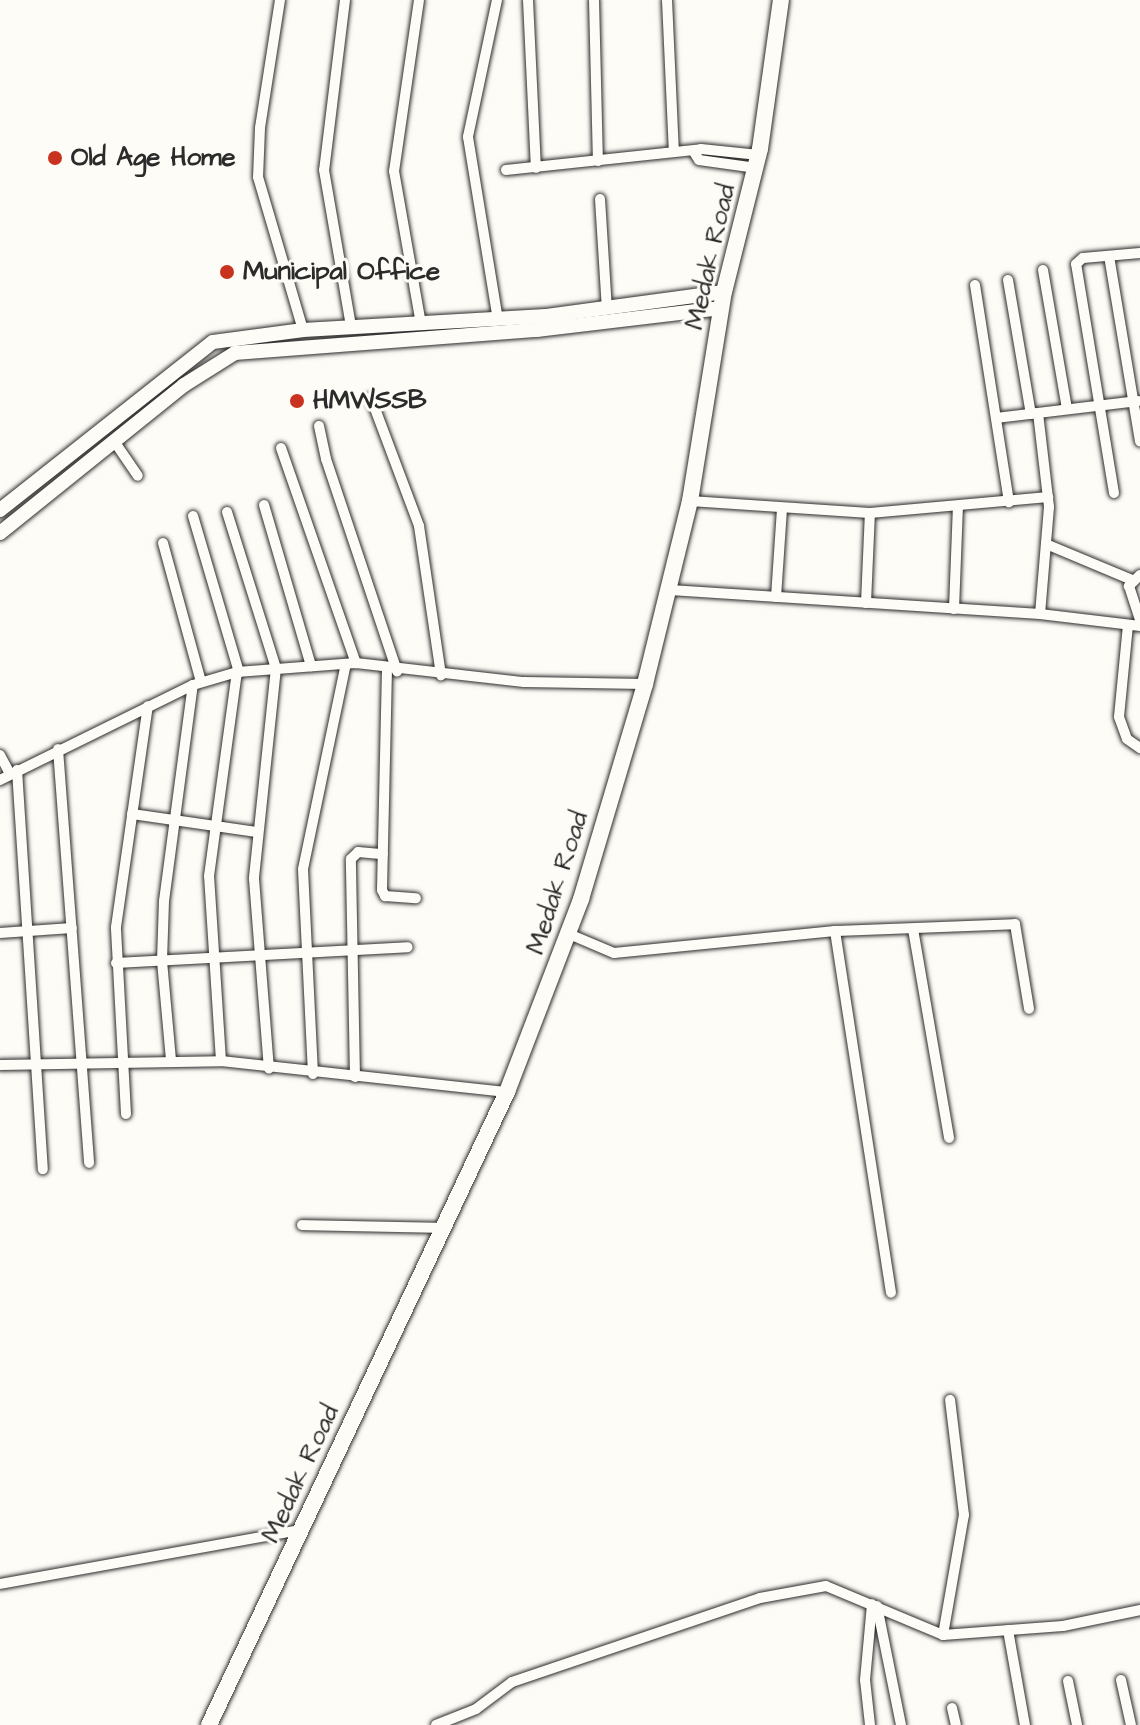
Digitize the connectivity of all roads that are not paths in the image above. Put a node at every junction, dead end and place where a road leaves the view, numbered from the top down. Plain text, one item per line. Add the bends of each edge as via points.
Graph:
1 (280, 0) edge
2 (345, 0) edge
3 (419, 0) edge
4 (497, 0) edge
5 (528, 0) edge
6 (594, 0) edge
7 (667, 0) edge
8 (781, 0) edge
9 (674, 152) junction
10 (598, 161) junction
11 (757, 162) junction
12 (536, 168) junction
13 (506, 170) dead end
14 (600, 199) dead end
15 (1140, 253) edge
16 (1109, 256) junction
17 (1043, 270) dead end
18 (1008, 280) dead end
19 (975, 285) dead end
20 (723, 300) junction
21 (607, 309) junction
22 (498, 320) junction
23 (421, 324) junction
24 (351, 327) junction
25 (303, 330) junction
26 (206, 349) junction
27 (213, 365) junction
28 (371, 398) dead end
29 (1137, 401) edge
30 (1100, 406) junction
31 (1067, 409) junction
32 (1034, 413) junction
33 (996, 418) junction
34 (319, 426) dead end
35 (114, 441) junction
36 (1140, 441) edge
37 (281, 448) dead end
38 (138, 476) dead end
39 (1114, 493) dead end
40 (1048, 497) junction
41 (690, 501) junction
42 (1009, 502) junction
43 (264, 505) dead end
44 (958, 506) junction
45 (782, 509) junction
46 (0, 510) edge
47 (227, 512) dead end
48 (870, 513) junction
49 (193, 516) dead end
50 (0, 533) edge
51 (163, 543) dead end
52 (1046, 544) junction
53 (1136, 578) edge
54 (670, 590) junction
55 (776, 597) junction
56 (866, 603) junction
57 (954, 609) junction
58 (1040, 614) junction
59 (1140, 620) edge
60 (1128, 625) junction
61 (1140, 626) edge
62 (351, 663) junction
63 (311, 666) junction
64 (276, 668) junction
65 (392, 670) junction
66 (238, 672) junction
67 (441, 675) junction
68 (197, 684) junction
69 (645, 684) junction
70 (148, 706) junction
71 (1140, 748) edge
72 (58, 749) junction
73 (0, 755) edge
74 (14, 772) junction
75 (0, 780) edge
76 (132, 814) junction
77 (173, 821) junction
78 (213, 826) junction
79 (257, 832) junction
80 (383, 854) junction
81 (416, 898) dead end
82 (72, 928) junction
83 (913, 929) junction
84 (29, 931) junction
85 (835, 931) junction
86 (0, 933) edge
87 (569, 934) junction
88 (408, 947) dead end
89 (354, 950) junction
90 (306, 953) junction
91 (260, 955) junction
92 (214, 958) junction
93 (162, 961) junction
94 (116, 963) junction
95 (1029, 1009) dead end
96 (171, 1060) junction
97 (221, 1061) junction
98 (122, 1062) junction
99 (40, 1064) junction
100 (83, 1064) junction
101 (0, 1065) edge
102 (269, 1068) junction
103 (313, 1074) junction
104 (355, 1077) junction
105 (507, 1092) junction
106 (126, 1114) dead end
107 (949, 1138) dead end
108 (89, 1163) dead end
109 (43, 1169) dead end
110 (302, 1225) dead end
111 (443, 1228) junction
112 (891, 1293) dead end
113 (950, 1400) dead end
114 (301, 1530) junction
115 (0, 1584) edge
116 (874, 1605) junction
117 (1140, 1610) edge
118 (1008, 1630) junction
119 (943, 1635) junction
120 (1121, 1680) dead end
121 (1068, 1681) dead end
122 (952, 1708) dead end
123 (209, 1725) edge
124 (436, 1725) edge
125 (870, 1725) edge
126 (901, 1725) edge
127 (956, 1725) edge
128 (1025, 1725) edge
129 (1077, 1725) edge
130 (1131, 1725) edge

1 - 25 street via 260,128 258,177
2 - 24 street via 324,170
3 - 23 street via 394,171
4 - 22 street via 468,137
5 - 12 street
6 - 10 street
7 - 9 street
8 - 11 main road, Medak Road
9 - 10 street
9 - 11 street
10 - 12 street
11 - 20 main road, Medak Road
12 - 13 street
14 - 21 street
15 - 16 street
16 - 29 street
16 - 30 street via 1083,258 1076,264
17 - 31 street
18 - 32 street
19 - 33 street
20 - 21 street
20 - 27 street via 537,330 266,347 235,353
20 - 41 main road, Medak Road
21 - 22 street
22 - 23 street
23 - 24 street
24 - 25 street
25 - 26 street via 223,340
26 - 27 street
26 - 46 street
27 - 35 street
28 - 67 street via 419,526
29 - 30 street
29 - 36 street
30 - 31 street
30 - 39 street
31 - 32 street
32 - 33 street
32 - 40 street
33 - 42 street
34 - 65 street
35 - 38 street
35 - 50 street
37 - 62 street
40 - 42 street
40 - 52 street
41 - 45 street
41 - 54 main road, Medak Road
42 - 44 street
43 - 63 street
44 - 48 street
44 - 57 street
45 - 48 street
45 - 55 street
47 - 64 street
48 - 56 street
49 - 66 street
51 - 68 street
52 - 53 street
52 - 58 street
53 - 59 street via 1130,592
54 - 55 street
54 - 69 main road, Medak Road
55 - 56 street
56 - 57 street
57 - 58 street
58 - 60 street
60 - 61 street
60 - 71 street via 1119,717 1127,739
62 - 63 street
62 - 65 street
62 - 90 street via 303,869
63 - 64 street
64 - 66 street
64 - 79 street
65 - 67 street
65 - 80 street
66 - 68 street
66 - 78 street
67 - 69 street
68 - 70 street
68 - 77 street
69 - 87 main road, Medak Road
70 - 72 street
70 - 76 street
72 - 74 street
72 - 82 street
73 - 74 street
74 - 75 street
74 - 84 street
76 - 77 street
76 - 94 street
77 - 78 street
77 - 93 street
78 - 79 street
78 - 92 street via 209,892
79 - 91 street
80 - 81 street via 382,894
80 - 89 street via 352,855
82 - 84 street
82 - 100 street
83 - 85 street
83 - 95 street via 1015,924
83 - 107 street
84 - 86 street
84 - 99 street
85 - 87 street via 614,953
85 - 112 street
87 - 105 main road, Medak Road
88 - 89 street
89 - 90 street
89 - 104 street
90 - 91 street
90 - 103 street
91 - 92 street
91 - 102 street
92 - 93 street
92 - 97 street
93 - 94 street
93 - 96 street
94 - 98 street
96 - 97 street
96 - 98 street
97 - 102 street
98 - 100 street
98 - 106 street
99 - 100 street
99 - 101 street
99 - 109 street
100 - 108 street
102 - 103 street
103 - 104 street
104 - 105 street
105 - 111 main road, Medak Road
110 - 111 street
111 - 114 main road, Medak Road
113 - 119 street via 964,1515
114 - 115 street
114 - 123 main road, Medak Road
116 - 119 street
116 - 124 street via 826,1586 760,1598 512,1682 476,1709
116 - 125 street via 865,1680
116 - 126 street
117 - 118 street via 1063,1626
118 - 119 street
118 - 128 street
120 - 130 street
121 - 129 street
122 - 127 street

